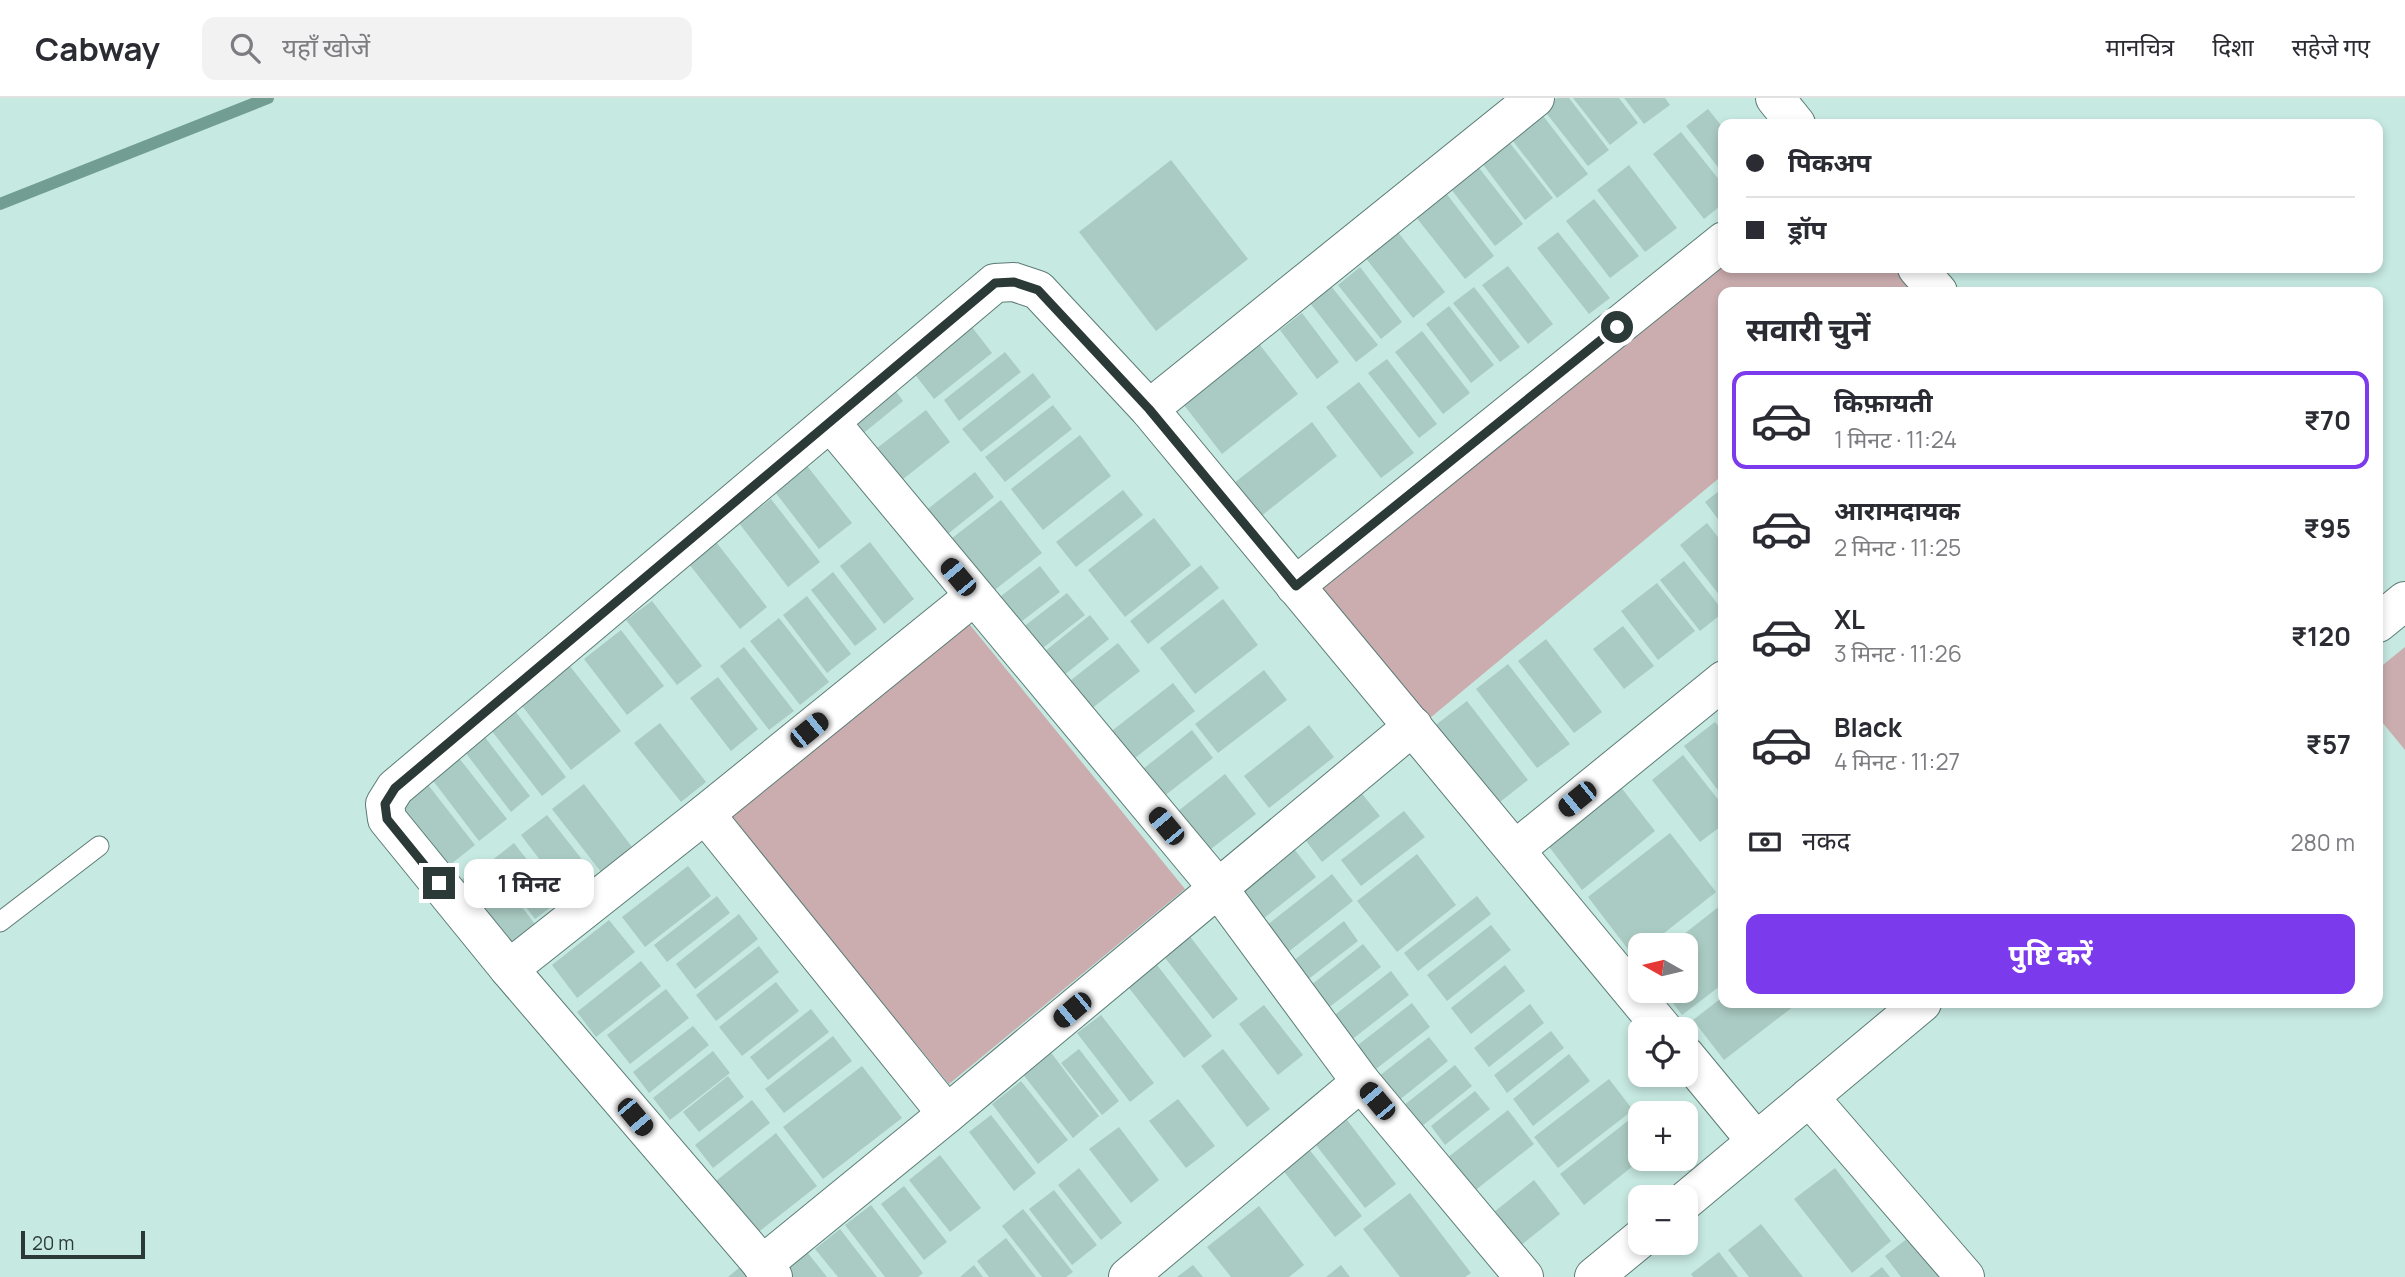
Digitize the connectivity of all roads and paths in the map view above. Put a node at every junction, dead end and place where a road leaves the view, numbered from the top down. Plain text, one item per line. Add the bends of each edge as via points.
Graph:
1 (1535, 98) edge
2 (1775, 98) edge
3 (1792, 119) edge
4 (1718, 246) edge
5 (1921, 273) edge
6 (1934, 287) edge
7 (1149, 409) junction
8 (831, 423) junction
9 (1296, 586) junction
10 (974, 596) junction
11 (2405, 601) edge
12 (2383, 619) edge
13 (1718, 685) edge
14 (1412, 726) junction
15 (705, 814) junction
16 (99, 846) dead end
17 (1515, 850) junction
18 (1218, 888) junction
19 (0, 922) edge
20 (509, 968) junction
21 (1916, 1008) edge
22 (1654, 1017) edge
23 (1698, 1071) edge
24 (1360, 1082) junction
25 (1809, 1097) junction
26 (947, 1114) junction
27 (1756, 1141) junction
28 (1698, 1190) edge
29 (1628, 1249) edge
30 (767, 1271) edge
31 (1128, 1277) edge
32 (1524, 1277) edge
33 (1594, 1277) edge
34 (1965, 1277) edge

1 - 7 street
2 - 3 street
4 - 9 street
5 - 6 street
7 - 8 street via 1038,290 1014,282 995,283
7 - 9 street
8 - 10 street
8 - 20 street via 387,799 387,819
9 - 14 street
10 - 15 street
10 - 18 street
11 - 12 street
13 - 17 street
14 - 17 street
14 - 18 street
15 - 20 street
15 - 26 street
16 - 19 lane
17 - 22 street
18 - 24 street
18 - 26 street
20 - 30 street
21 - 25 street
23 - 27 street
24 - 31 street
24 - 32 street
25 - 27 street
25 - 34 street
26 - 30 street
27 - 28 street
29 - 33 street

